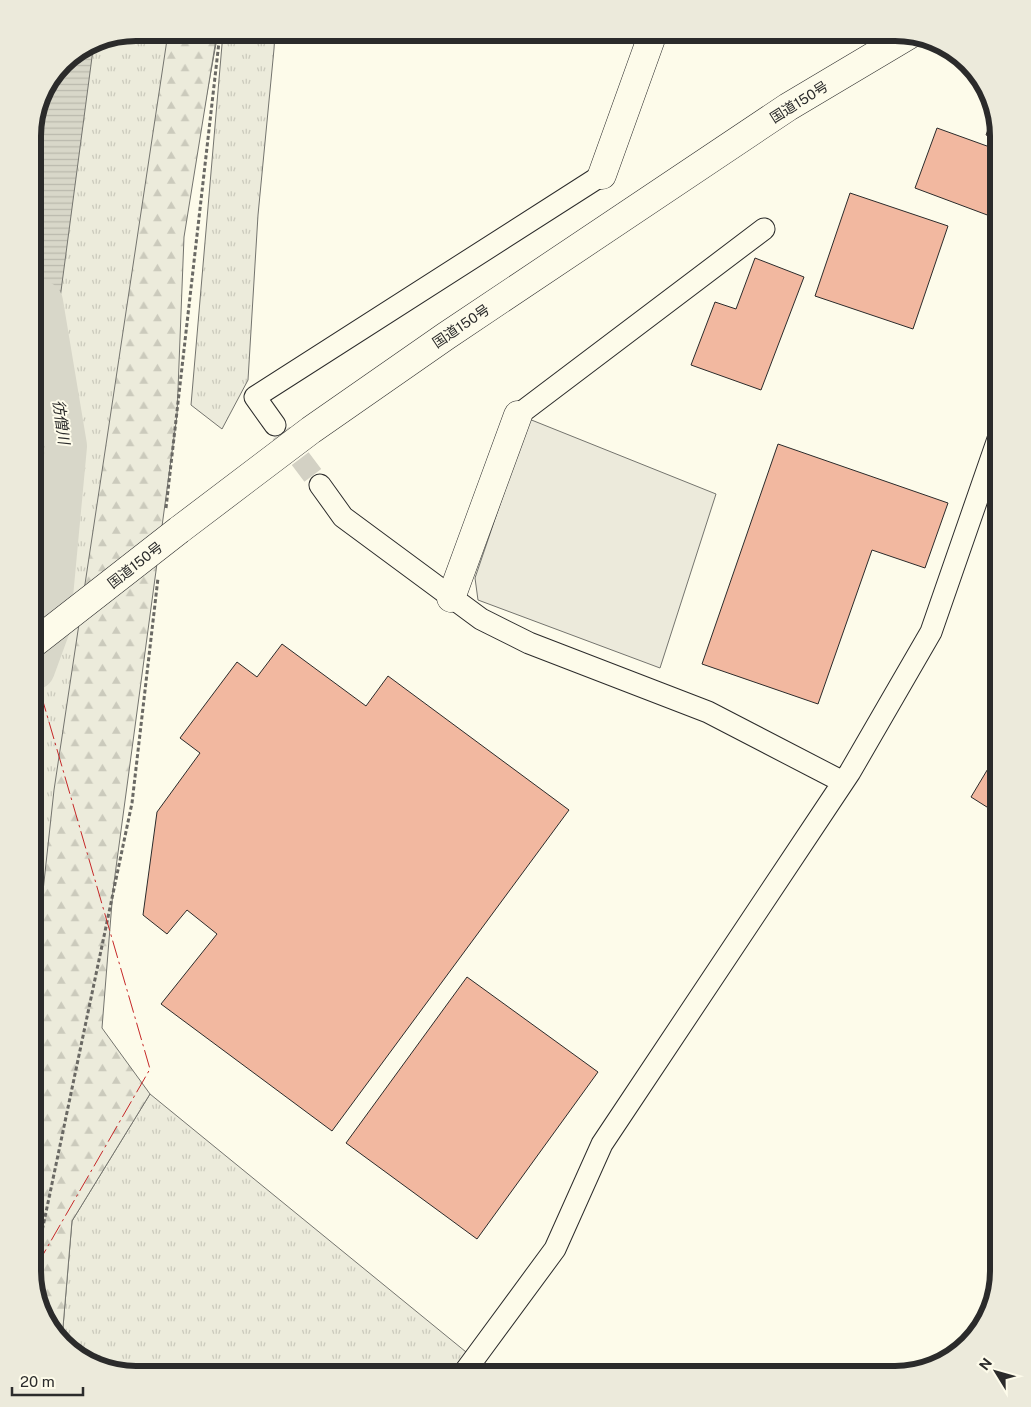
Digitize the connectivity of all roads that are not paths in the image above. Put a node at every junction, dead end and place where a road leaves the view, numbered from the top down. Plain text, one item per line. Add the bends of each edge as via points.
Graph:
1 (650, 41) edge
2 (899, 41) edge
3 (602, 176) joint
4 (764, 229) dead end
5 (518, 415) joint
6 (275, 424) tunnel mouth
7 (990, 462) edge
8 (320, 485) tunnel mouth
9 (451, 598) junction
10 (41, 637) edge
11 (843, 782) junction
12 (469, 1366) edge

1 - 3 main road
2 - 10 main road, 国道150号, bridge via 788,108 173,521
3 - 6 street via 255,397
4 - 5 street
5 - 9 main road
7 - 11 street via 931,632
8 - 9 street via 343,517
9 - 11 street via 481,620 529,643 708,712
11 - 12 street via 602,1144 555,1249

